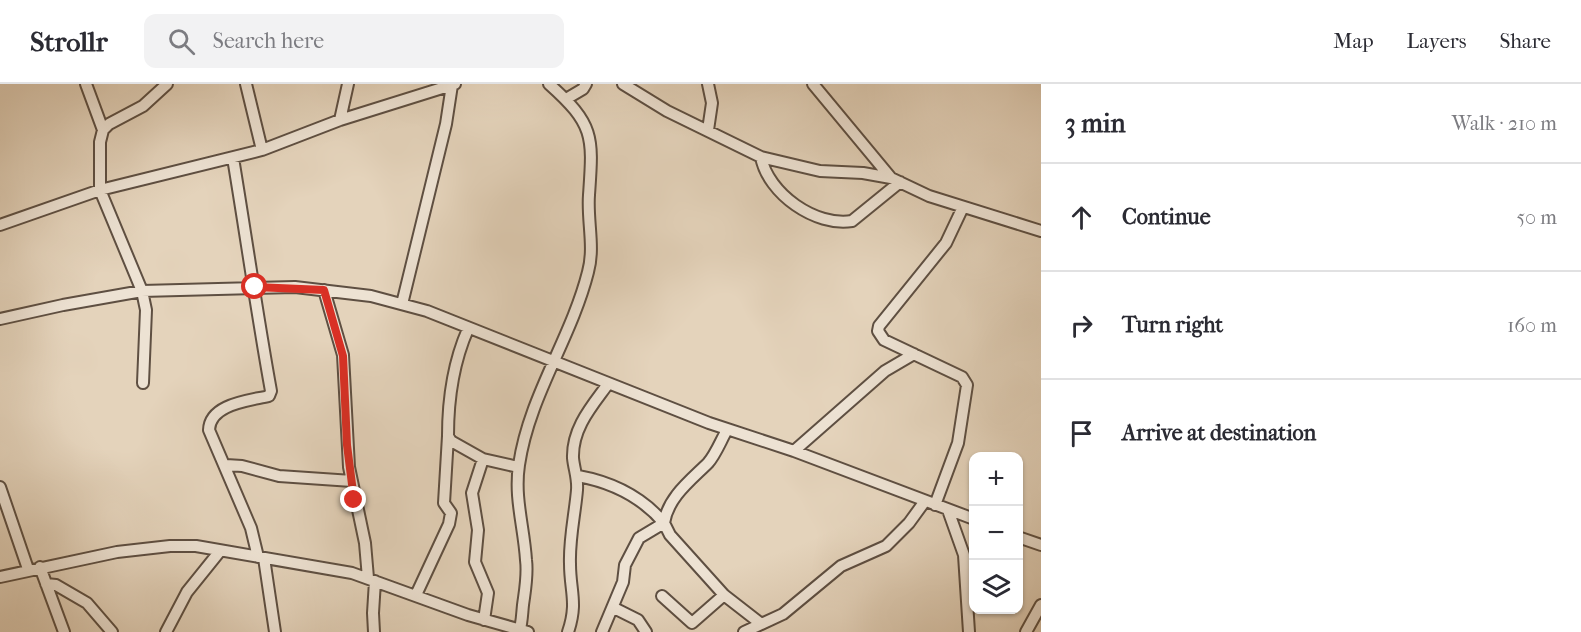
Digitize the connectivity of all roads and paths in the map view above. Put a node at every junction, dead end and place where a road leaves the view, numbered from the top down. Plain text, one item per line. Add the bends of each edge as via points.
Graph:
1 (86, 84) edge
2 (168, 84) edge
3 (246, 84) edge
4 (348, 84) edge
5 (453, 84) edge
6 (549, 84) edge
7 (586, 84) edge
8 (623, 84) edge
9 (708, 84) edge
10 (813, 84) edge
11 (566, 99) junction
12 (340, 120) junction
13 (103, 130) junction
14 (708, 130) junction
15 (262, 150) junction
16 (233, 158) junction
17 (761, 158) junction
18 (896, 180) junction
19 (100, 190) junction
20 (963, 207) junction
21 (0, 225) edge
22 (1041, 231) edge
23 (255, 287) junction
24 (324, 290) junction
25 (142, 291) junction
26 (402, 304) junction
27 (0, 319) edge
28 (468, 328) junction
29 (914, 354) junction
30 (553, 362) junction
31 (143, 383) dead end
32 (608, 384) junction
33 (727, 430) junction
34 (448, 436) junction
35 (794, 452) junction
36 (483, 459) junction
37 (226, 465) junction
38 (518, 467) junction
39 (578, 476) junction
40 (352, 481) junction
41 (0, 487) edge
42 (930, 503) junction
43 (948, 510) junction
44 (969, 517) edge
45 (664, 523) junction
46 (1023, 539) edge
47 (1041, 545) edge
48 (220, 551) junction
49 (261, 557) junction
50 (40, 567) junction
51 (28, 569) junction
52 (0, 577) edge
53 (371, 579) junction
54 (46, 584) junction
55 (724, 595) junction
56 (416, 596) junction
57 (662, 596) dead end
58 (1041, 605) edge
59 (614, 608) junction
60 (484, 620) junction
61 (760, 623) junction
62 (523, 631) edge
63 (64, 632) edge
64 (112, 632) edge
65 (166, 632) edge
66 (275, 632) edge
67 (375, 632) edge
68 (568, 632) edge
69 (602, 632) edge
70 (646, 632) edge
71 (744, 632) edge
72 (969, 632) edge
73 (1026, 632) edge

1 - 13 street
2 - 13 street via 143,106
3 - 15 street
4 - 12 street
5 - 12 street
5 - 26 street
6 - 11 street
7 - 11 street
8 - 14 street
9 - 14 street via 712,103
10 - 18 street
11 - 30 street via 591,134 591,251 586,280
12 - 15 street
13 - 19 street
14 - 17 street
15 - 16 street
16 - 19 street
16 - 23 street
17 - 18 street via 820,171 863,173
17 - 18 street via 777,188 814,218 824,220 852,221
18 - 20 street
19 - 21 street
19 - 25 street
20 - 22 street
20 - 29 street via 941,249 879,326 884,340
23 - 24 street
23 - 25 street
23 - 37 street via 271,391 268,396 215,414 209,430
24 - 26 street
24 - 40 street via 343,356
25 - 27 street
25 - 31 street via 147,320
26 - 28 street
28 - 30 street
28 - 34 street via 450,392
29 - 35 street via 878,377
29 - 42 street via 962,377 967,385 958,443
30 - 32 street
30 - 38 street via 528,421
32 - 33 street
32 - 39 street via 585,415 575,440 573,459
33 - 35 street
33 - 45 street via 710,461 695,473 669,506
34 - 36 street
34 - 56 street via 444,503 451,513 449,524
35 - 42 street
36 - 38 street
36 - 60 street via 472,494 478,530 475,562 488,592
37 - 40 street via 279,476
37 - 49 street
38 - 62 street via 517,502 527,571
39 - 45 street via 619,489 650,508
39 - 68 street via 570,556 574,611
40 - 53 street
41 - 51 street
42 - 43 street
42 - 61 street via 886,546 841,566 783,614
43 - 44 street
43 - 72 street via 964,555
45 - 55 street via 670,535
45 - 59 street via 639,538 625,565
46 - 47 street
48 - 49 street
48 - 50 street via 170,546
48 - 65 street via 187,592
49 - 53 street
49 - 66 street
50 - 51 street
50 - 54 street
51 - 52 street
53 - 56 street
53 - 67 street
54 - 63 street
54 - 64 street via 56,585 87,603
55 - 57 street via 692,623
55 - 61 street
56 - 60 street
58 - 73 street
59 - 69 street
59 - 70 street via 638,620
60 - 62 street
61 - 71 street

